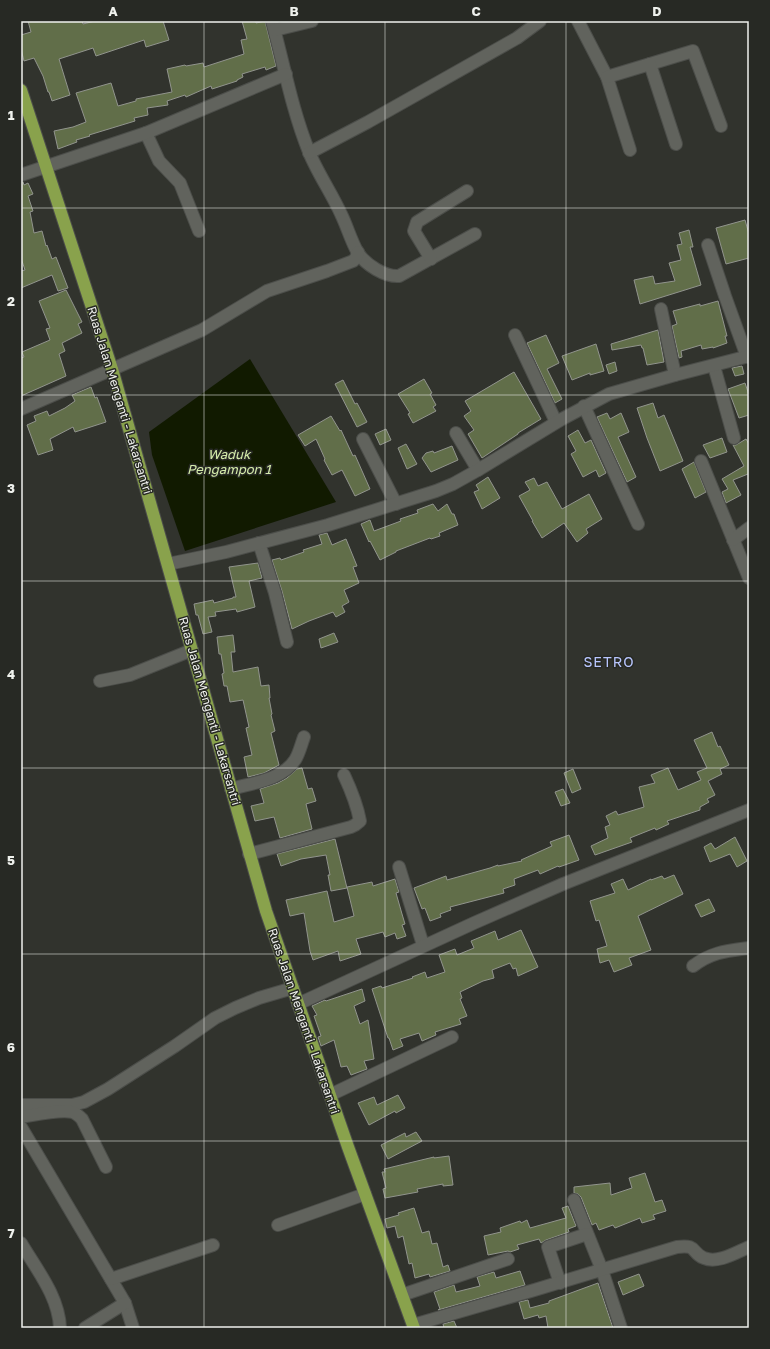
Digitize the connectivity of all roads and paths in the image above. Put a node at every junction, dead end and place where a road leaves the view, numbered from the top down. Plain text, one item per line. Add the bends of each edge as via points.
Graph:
1 (312, 21) edge
2 (540, 21) edge
3 (578, 21) edge
4 (273, 26) edge
5 (650, 64) junction
6 (286, 74) junction
7 (607, 77) junction
8 (21, 90) edge
9 (721, 126) dead end
10 (146, 133) junction
11 (676, 144) dead end
12 (630, 150) dead end
13 (309, 153) junction
14 (45, 167) junction
15 (21, 175) edge
16 (467, 190) dead end
17 (199, 231) dead end
18 (474, 234) dead end
19 (708, 245) dead end
20 (358, 252) junction
21 (430, 259) junction
22 (661, 309) dead end
23 (515, 335) dead end
24 (748, 356) edge
25 (714, 366) junction
26 (112, 369) junction
27 (675, 375) junction
28 (584, 406) junction
29 (21, 409) edge
30 (556, 422) junction
31 (456, 433) dead end
32 (734, 438) dead end
33 (363, 439) dead end
34 (701, 461) dead end
35 (478, 470) junction
36 (396, 504) junction
37 (638, 524) dead end
38 (749, 528) edge
39 (733, 540) junction
40 (259, 543) junction
41 (168, 564) junction
42 (749, 578) edge
43 (287, 642) dead end
44 (192, 650) junction
45 (100, 681) dead end
46 (304, 737) dead end
47 (344, 775) dead end
48 (231, 789) junction
49 (749, 810) edge
50 (249, 854) junction
51 (399, 867) dead end
52 (423, 945) junction
53 (749, 948) edge
54 (693, 966) dead end
55 (293, 988) junction
56 (298, 1004) junction
57 (452, 1037) dead end
58 (330, 1095) junction
59 (21, 1105) edge
60 (21, 1117) edge
61 (21, 1127) edge
62 (106, 1167) dead end
63 (365, 1194) junction
64 (574, 1200) dead end
65 (278, 1225) dead end
66 (587, 1234) junction
67 (21, 1243) edge
68 (213, 1245) dead end
69 (749, 1247) edge
70 (508, 1259) dead end
71 (602, 1270) junction
72 (112, 1279) junction
73 (560, 1283) junction
74 (402, 1295) junction
75 (125, 1303) junction
76 (413, 1327) edge
77 (60, 1328) edge
78 (85, 1328) edge
79 (133, 1328) edge
80 (621, 1328) edge

1 - 4 street
2 - 13 street via 517,38
3 - 7 street
4 - 6 street
5 - 7 street
5 - 9 street via 693,51
5 - 11 street
6 - 10 street
6 - 13 street
7 - 12 street
8 - 14 main road, Ruas Jalan Menganti - Lakarsantri
10 - 14 street
10 - 17 street via 159,161 180,183
13 - 20 street via 342,214
14 - 15 street
14 - 26 main road, Ruas Jalan Menganti - Lakarsantri
16 - 21 street via 417,222 414,231
18 - 21 street
19 - 24 street
20 - 21 street via 372,266 384,274 394,276
20 - 26 street via 353,261 267,291 202,330
22 - 27 street
23 - 30 street
24 - 25 street
25 - 27 street
25 - 32 street
26 - 29 street
26 - 41 main road, Ruas Jalan Menganti - Lakarsantri
27 - 28 street via 609,394
28 - 30 street
28 - 37 street
30 - 35 street
31 - 35 street
33 - 36 street
34 - 39 street
35 - 36 street via 453,484
36 - 40 street
38 - 39 street
39 - 42 street
40 - 41 street
40 - 43 street
41 - 44 main road, Ruas Jalan Menganti - Lakarsantri
44 - 45 street via 130,675
44 - 48 main road, Ruas Jalan Menganti - Lakarsantri
46 - 48 street via 295,760 288,768 266,779
47 - 50 street via 358,811 358,823 334,832
48 - 50 main road, Ruas Jalan Menganti - Lakarsantri
49 - 52 street via 563,884
50 - 55 main road, Ruas Jalan Menganti - Lakarsantri
51 - 52 street
52 - 56 street
53 - 54 street via 712,954
55 - 56 main road, Ruas Jalan Menganti - Lakarsantri
55 - 59 street via 259,998 215,1018 176,1046 84,1102 72,1105
56 - 58 main road, Ruas Jalan Menganti - Lakarsantri
57 - 58 street
58 - 63 main road, Ruas Jalan Menganti - Lakarsantri
60 - 62 street via 72,1112 84,1124
61 - 72 street
63 - 65 street
63 - 74 main road, Ruas Jalan Menganti - Lakarsantri
64 - 66 street
66 - 71 street
66 - 73 street via 548,1247
67 - 77 street via 55,1301
68 - 72 street
69 - 71 street via 710,1260 703,1258 692,1248 677,1247
70 - 74 street
71 - 73 street
71 - 80 street
72 - 75 street
73 - 76 street
74 - 76 main road, Ruas Jalan Menganti - Lakarsantri
75 - 78 street
75 - 79 street

